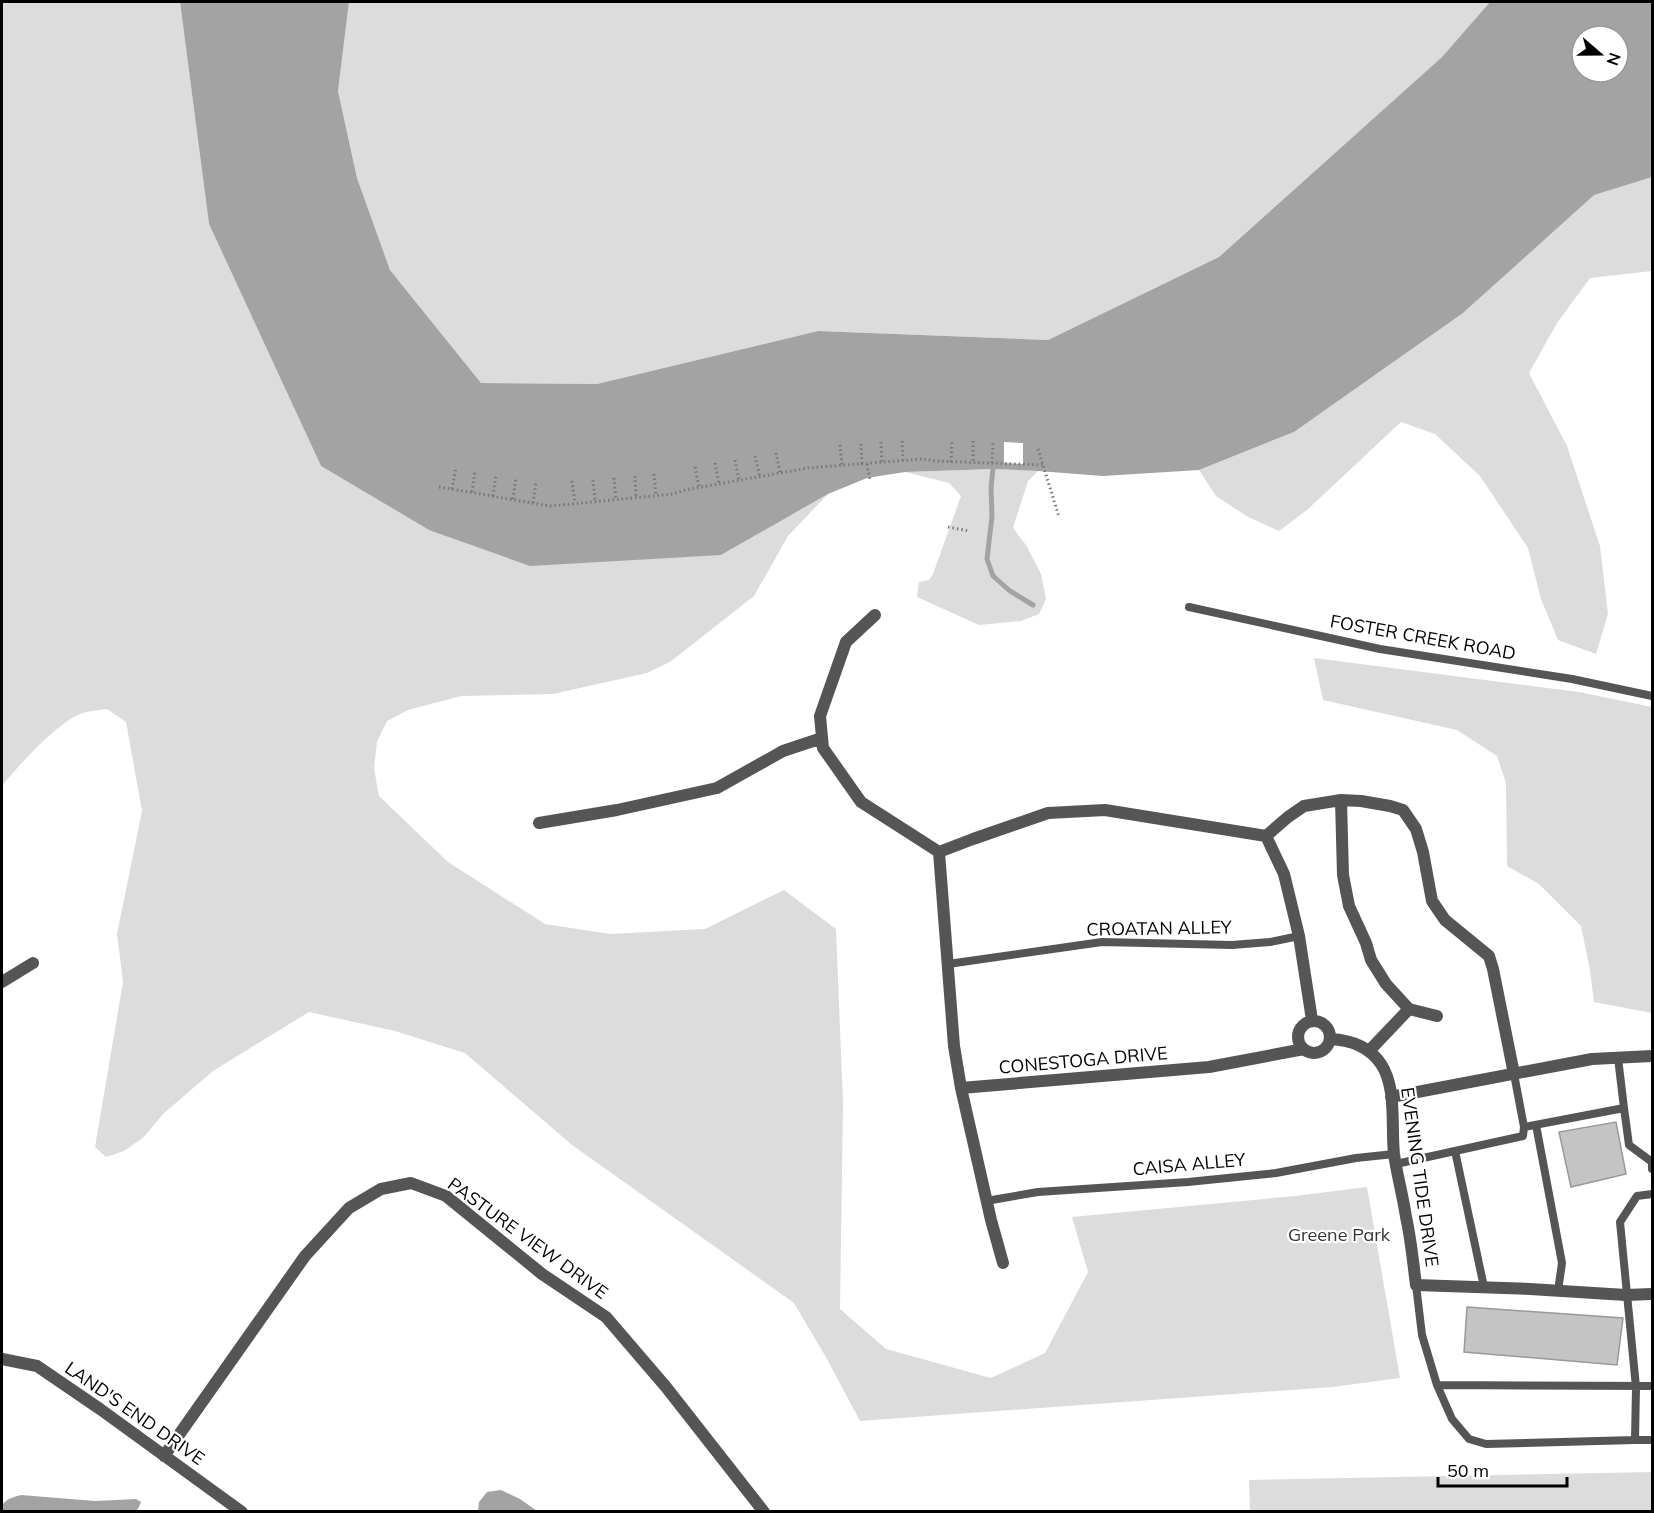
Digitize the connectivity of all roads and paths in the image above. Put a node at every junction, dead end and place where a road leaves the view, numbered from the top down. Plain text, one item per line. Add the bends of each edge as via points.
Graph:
1 (952, 440) dead end
2 (902, 441) dead end
3 (973, 441) dead end
4 (881, 442) dead end
5 (993, 442) dead end
6 (861, 444) dead end
7 (840, 445) dead end
8 (1038, 449) dead end
9 (776, 453) dead end
10 (755, 456) dead end
11 (735, 460) dead end
12 (903, 460) junction
13 (882, 462) junction
14 (951, 462) junction
15 (973, 462) junction
16 (715, 463) dead end
17 (992, 463) junction
18 (865, 464) junction
19 (842, 465) junction
20 (1043, 465) junction
21 (695, 467) dead end
22 (456, 468) dead end
23 (476, 472) dead end
24 (780, 473) junction
25 (654, 474) dead end
26 (496, 475) dead end
27 (634, 476) dead end
28 (516, 477) dead end
29 (760, 477) junction
30 (614, 478) dead end
31 (593, 480) dead end
32 (739, 480) junction
33 (870, 480) dead end
34 (572, 481) dead end
35 (536, 482) dead end
36 (719, 484) junction
37 (439, 487) dead end
38 (699, 488) junction
39 (452, 489) junction
40 (472, 492) junction
41 (656, 495) junction
42 (493, 496) junction
43 (636, 497) junction
44 (513, 499) junction
45 (616, 499) junction
46 (595, 501) junction
47 (533, 503) junction
48 (575, 503) junction
49 (1059, 517) dead end
50 (948, 527) dead end
51 (969, 531) dead end
52 (1189, 606) dead end
53 (875, 615) dead end
54 (1653, 696) edge
55 (822, 738) junction
56 (1341, 800) junction
57 (539, 823) dead end
58 (1266, 836) junction
59 (939, 852) junction
60 (1299, 936) junction
61 (33, 963) dead end
62 (948, 963) junction
63 (2, 982) edge
64 (1409, 1009) junction
65 (1437, 1016) dead end
66 (1312, 1020) junction
67 (1330, 1039) junction
68 (1304, 1049) junction
69 (1369, 1051) junction
70 (1653, 1056) edge
71 (1618, 1058) junction
72 (1514, 1074) junction
73 (961, 1089) junction
74 (1391, 1098) junction
75 (1624, 1108) junction
76 (1536, 1125) junction
77 (1524, 1127) junction
78 (1455, 1151) junction
79 (1395, 1159) junction
80 (1653, 1169) edge
81 (1653, 1194) edge
82 (986, 1201) junction
83 (1003, 1263) dead end
84 (1416, 1285) junction
85 (1484, 1287) junction
86 (1558, 1291) junction
87 (1653, 1294) edge
88 (1626, 1296) junction
89 (2, 1359) edge
90 (1437, 1384) junction
91 (1653, 1386) edge
92 (1636, 1387) junction
93 (1635, 1440) junction
94 (1653, 1440) edge
95 (164, 1456) junction
96 (242, 1512) edge
97 (764, 1512) edge

1 - 14 path
2 - 12 path
3 - 15 path
4 - 13 path
5 - 17 path
6 - 18 path
7 - 19 path
8 - 20 path
9 - 24 path
10 - 29 path
11 - 32 path
12 - 13 path
12 - 14 path
13 - 18 path
14 - 15 path
15 - 17 path
16 - 36 path
17 - 20 path
18 - 19 path
18 - 33 path
19 - 24 path
20 - 49 path
21 - 38 path
22 - 39 path
23 - 40 path
24 - 29 path
25 - 41 path
26 - 42 path
27 - 43 path
28 - 44 path
29 - 32 path
30 - 45 path
31 - 46 path
32 - 36 path
34 - 48 path
35 - 47 path
36 - 38 path
37 - 39 path
38 - 41 path
39 - 40 path
40 - 42 path
41 - 43 path
42 - 44 path
43 - 45 path
44 - 47 path
45 - 46 path
46 - 48 path
47 - 48 path
50 - 51 path
52 - 54 lane, FOSTER CREEK ROAD via 1380,649 1572,679
53 - 55 street via 846,642 820,716
55 - 57 street via 783,751 717,788
55 - 59 street via 823,748 861,802
56 - 58 street via 1304,806
56 - 64 street via 1343,875 1350,906 1371,960
56 - 72 street via 1403,810 1416,828 1432,901 1445,920 1488,956
58 - 59 street via 1105,810 1048,813
58 - 60 street via 1284,874
59 - 62 street
60 - 62 lane, CROATAN ALLEY via 1232,945 1102,942
60 - 66 street
61 - 63 street
62 - 73 street
64 - 65 street
64 - 69 street
66 - 67 street via 1327,1026
66 - 68 street via 1298,1034
67 - 68 street via 1318,1053
67 - 69 street via 1357,1043
68 - 73 street, CONESTOGA DRIVE via 1209,1067
69 - 74 street, EVENING TIDE DRIVE via 1382,1066
70 - 71 street
71 - 72 street
71 - 75 lane
72 - 74 street
72 - 77 lane
73 - 82 street
74 - 79 street, EVENING TIDE DRIVE
75 - 76 lane
75 - 80 lane via 1629,1145 1652,1162
76 - 77 lane
76 - 86 lane via 1562,1263
77 - 78 lane, CAISA ALLEY via 1523,1136
78 - 79 lane, CAISA ALLEY
78 - 85 lane
79 - 82 lane, CAISA ALLEY via 1356,1158 1276,1173 1038,1192
79 - 84 street, EVENING TIDE DRIVE
81 - 88 lane via 1637,1196 1620,1222
82 - 83 street
84 - 85 street
84 - 90 lane via 1422,1335
85 - 86 street
86 - 88 street
87 - 88 street
88 - 92 lane
89 - 95 street, LAND'S END DRIVE via 36,1366
90 - 92 lane
90 - 93 lane via 1452,1419 1469,1439 1486,1444
91 - 92 lane
92 - 93 lane
93 - 94 lane
95 - 96 street, LAND'S END DRIVE
95 - 97 street, PASTURE VIEW DRIVE via 305,1256 349,1208 381,1189 411,1183 446,1196 542,1274 606,1317

